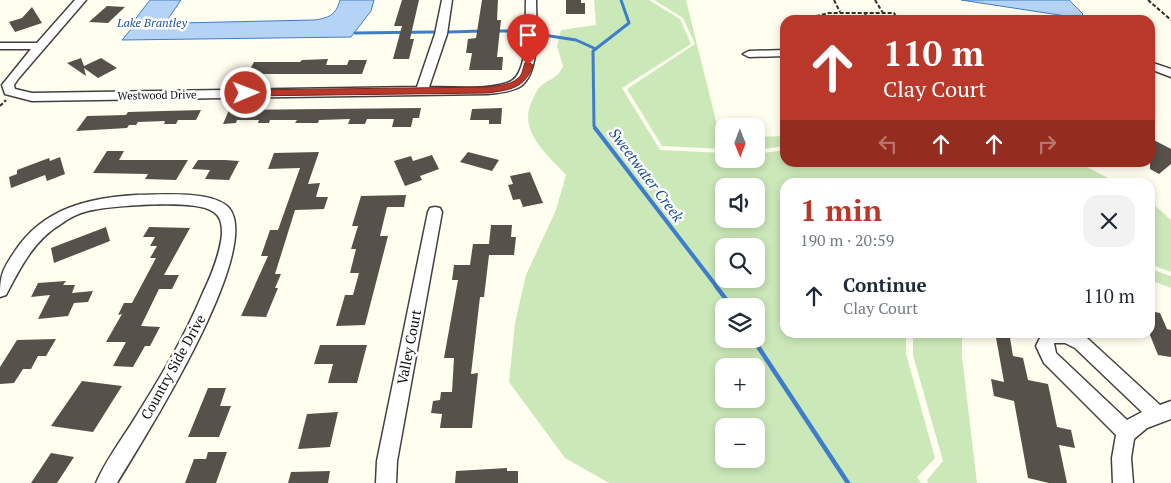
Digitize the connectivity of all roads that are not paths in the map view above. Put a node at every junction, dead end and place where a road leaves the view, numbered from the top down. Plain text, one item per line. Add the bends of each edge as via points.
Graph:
1 (81, 0) edge
2 (447, 0) edge
3 (531, 0) edge
4 (0, 46) edge
5 (41, 46) junction
6 (780, 53) edge
7 (749, 54) dead end
8 (1155, 67) edge
9 (1171, 73) edge
10 (422, 90) junction
11 (435, 212) dead end
12 (0, 290) edge
13 (1048, 338) edge
14 (1074, 338) edge
15 (1164, 412) edge
16 (1127, 433) junction
17 (106, 483) edge
18 (386, 483) edge
19 (1123, 483) edge

1 - 5 street
2 - 10 street
3 - 10 street, Westwood Drive via 528,65 525,76 517,83 487,90
4 - 5 street
5 - 10 street, Westwood Drive via 13,77 8,85 9,91 32,97
6 - 7 street
8 - 9 street
11 - 18 street, Valley Court via 387,462
12 - 17 street, Country Side Drive via 37,233 76,210 116,201 192,201 214,205 226,213 228,243 201,319
13 - 16 street via 1045,346 1050,358
14 - 15 street
15 - 16 street via 1140,422
16 - 19 street via 1120,465

